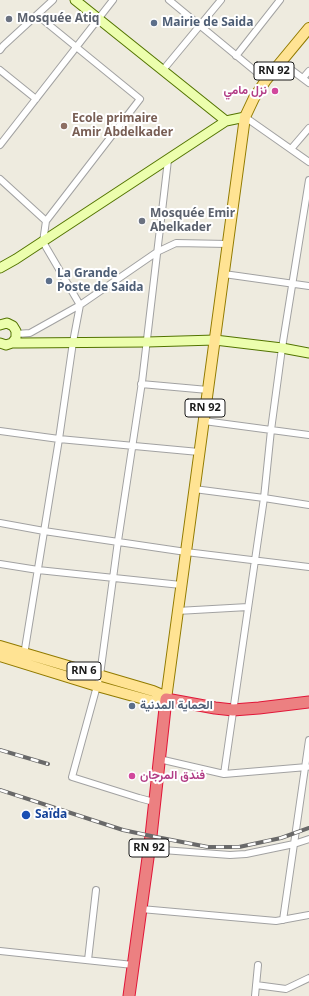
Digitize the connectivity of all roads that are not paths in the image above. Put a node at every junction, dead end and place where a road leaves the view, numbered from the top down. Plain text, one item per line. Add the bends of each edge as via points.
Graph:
1 (53, 0) edge
2 (75, 0) edge
3 (113, 0) edge
4 (169, 0) edge
5 (221, 0) edge
6 (270, 0) edge
7 (278, 2) edge
8 (37, 15) junction
9 (98, 19) junction
10 (200, 26) junction
11 (309, 28) edge
12 (76, 47) junction
13 (0, 50) edge
14 (236, 56) junction
15 (281, 62) junction
16 (0, 70) edge
17 (163, 70) junction
18 (309, 71) edge
19 (303, 78) junction
20 (266, 80) junction
21 (309, 83) edge
22 (36, 99) junction
23 (245, 117) junction
24 (226, 121) junction
25 (309, 128) edge
26 (0, 145) edge
27 (292, 149) junction
28 (168, 160) junction
29 (309, 162) edge
30 (0, 179) edge
31 (309, 180) edge
32 (46, 221) junction
33 (43, 242) junction
34 (228, 244) junction
35 (157, 252) junction
36 (0, 268) edge
37 (224, 274) junction
38 (292, 284) junction
39 (309, 286) edge
40 (80, 305) junction
41 (0, 322) edge
42 (30, 333) junction
43 (14, 339) junction
44 (215, 340) junction
45 (73, 342) junction
46 (146, 342) junction
47 (0, 343) edge
48 (32, 343) junction
49 (282, 348) junction
50 (309, 353) edge
51 (141, 384) junction
52 (208, 390) junction
53 (204, 421) junction
54 (271, 430) junction
55 (0, 431) edge
56 (309, 435) edge
57 (59, 439) junction
58 (132, 445) junction
59 (199, 452) junction
60 (194, 489) junction
61 (264, 498) junction
62 (309, 505) edge
63 (0, 523) edge
64 (44, 531) junction
65 (118, 541) junction
66 (186, 552) junction
67 (255, 560) junction
68 (0, 564) edge
69 (309, 567) edge
70 (38, 570) junction
71 (113, 578) junction
72 (181, 585) junction
73 (248, 607) junction
74 (177, 611) junction
75 (0, 646) edge
76 (0, 656) edge
77 (23, 658) junction
78 (100, 675) junction
79 (97, 686) junction
80 (166, 699) junction
81 (309, 702) edge
82 (233, 710) junction
83 (309, 740) edge
84 (159, 759) junction
85 (307, 767) edge
86 (224, 774) junction
87 (154, 802) junction
88 (309, 839) edge
89 (294, 844) junction
90 (149, 849) junction
91 (96, 890) dead end
92 (141, 909) junction
93 (309, 915) edge
94 (283, 920) junction
95 (0, 950) edge
96 (88, 960) junction
97 (134, 965) junction
98 (258, 965) dead end
99 (309, 978) edge
100 (256, 985) junction
101 (130, 996) edge
102 (255, 996) edge

1 - 8 street
2 - 9 main road
3 - 9 street
4 - 10 street
5 - 10 street
6 - 7 street
7 - 14 street
8 - 12 street
8 - 13 street
9 - 12 street
9 - 17 main road
10 - 14 street
10 - 17 street
11 - 15 main road, RN 92
12 - 22 street
12 - 32 street via 140,99
14 - 20 street
15 - 19 street
15 - 20 main road, RN 92
16 - 22 street
17 - 24 main road
18 - 19 street
19 - 21 street
20 - 23 main road, RN 92
22 - 26 street
23 - 24 main road
23 - 27 street
23 - 34 main road, RN 92
24 - 28 main road
25 - 27 street
27 - 29 street
28 - 33 main road
28 - 35 street
30 - 32 street
31 - 38 street
32 - 33 street
33 - 36 main road
33 - 40 street
34 - 35 street via 176,243
34 - 37 main road, RN 92
35 - 40 street
35 - 46 street
37 - 38 street
37 - 44 main road, RN 92
38 - 39 street
38 - 49 street
40 - 42 street
40 - 45 street
41 - 43 main road via 13,326 16,331
42 - 43 street
42 - 48 street
43 - 47 main road via 6,345
43 - 48 main road
44 - 46 main road
44 - 49 main road
44 - 52 main road, RN 92
45 - 46 main road
45 - 48 main road
45 - 57 street
46 - 51 street
49 - 50 main road
49 - 54 street
51 - 52 street
51 - 58 street
52 - 53 main road, RN 92
53 - 54 street
53 - 59 main road, RN 92
54 - 56 street
54 - 61 street
55 - 57 street
57 - 58 street
57 - 64 street
58 - 59 street
58 - 65 street
59 - 60 main road, RN 92
60 - 61 street
60 - 66 main road, RN 92
61 - 62 street
61 - 67 street
63 - 64 street
64 - 65 street
64 - 70 street
65 - 66 street
65 - 71 street
66 - 67 street
66 - 72 main road, RN 92
67 - 69 street
67 - 73 street
68 - 70 street
70 - 71 street
70 - 77 street
71 - 72 street
71 - 78 street
72 - 74 main road, RN 92
73 - 74 street
73 - 82 street
74 - 80 main road, RN 92
75 - 77 main road, RN 6
76 - 77 main road, RN 6
77 - 78 main road, RN 6
77 - 79 main road, RN 6
78 - 79 street
78 - 80 main road, RN 6 via 153,691
79 - 80 main road, RN 6 via 155,702
79 - 87 street via 72,778
80 - 82 highway, RN 6
80 - 84 highway, RN 92
81 - 82 highway, RN 6
82 - 86 street
83 - 85 street
84 - 86 street
84 - 87 highway, RN 92
85 - 86 street
85 - 89 street
87 - 90 highway, RN 92
88 - 89 street
89 - 90 street via 230,855
89 - 94 street
90 - 92 highway, RN 92
91 - 96 street
92 - 94 street
92 - 97 highway, RN 92
93 - 94 street
95 - 96 street
96 - 97 street
97 - 101 highway, RN 92
98 - 100 street
99 - 100 street via 286,989
100 - 102 street

